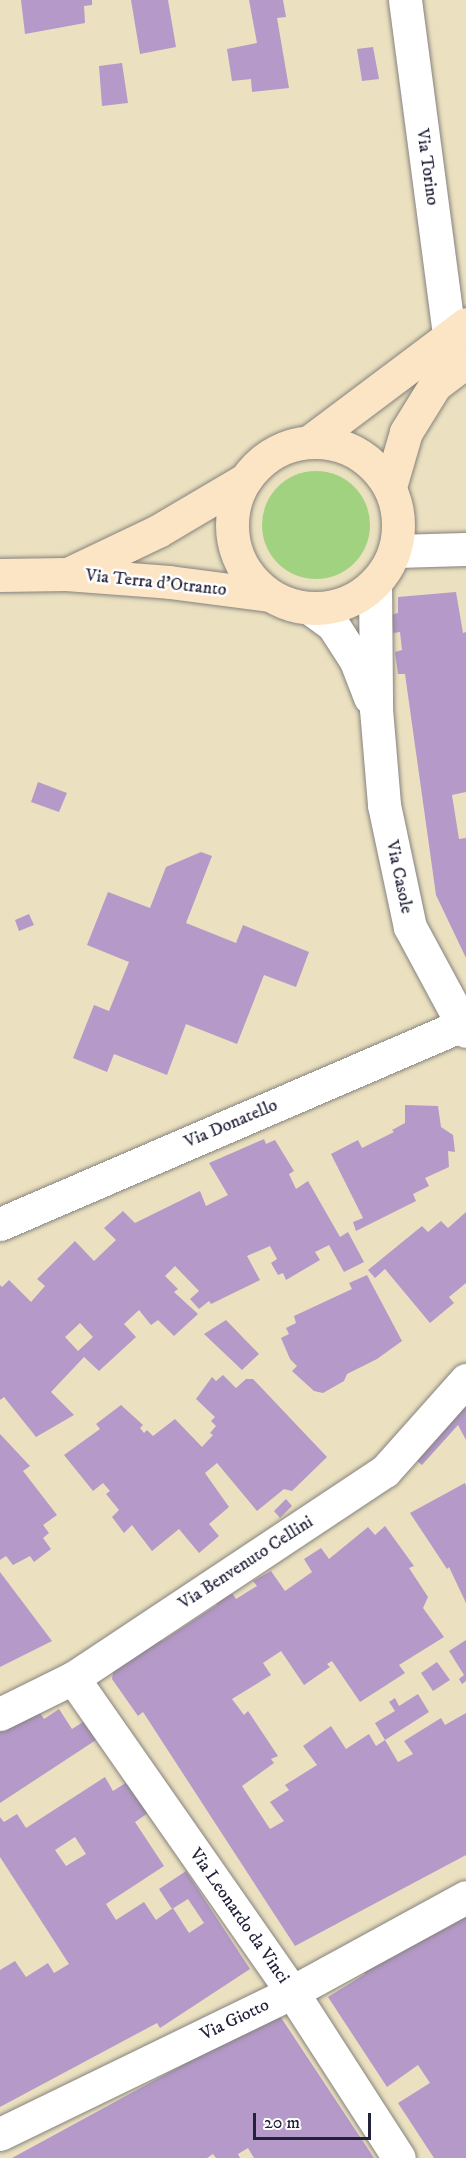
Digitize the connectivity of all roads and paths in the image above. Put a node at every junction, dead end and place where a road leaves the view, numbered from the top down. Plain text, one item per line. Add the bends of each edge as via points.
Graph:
1 (405, 0) edge
2 (458, 329) edge
3 (466, 362) edge
4 (309, 442) junction
5 (246, 479) junction
6 (390, 487) junction
7 (466, 549) edge
8 (395, 551) junction
9 (66, 574) junction
10 (0, 575) edge
11 (375, 583) junction
12 (269, 595) junction
13 (310, 609) junction
14 (376, 709) junction
15 (464, 1028) edge
16 (0, 1224) edge
17 (466, 1380) edge
18 (73, 1678) junction
19 (0, 1714) edge
20 (466, 1897) edge
21 (292, 1992) junction
22 (0, 2134) edge
23 (399, 2158) edge

1 - 2 street, Via Torino
2 - 4 street
3 - 6 street via 435,385 406,432
4 - 5 street via 273,453
4 - 6 street via 347,448 379,471
5 - 9 street, Via Terra d'Otranto via 158,531
5 - 12 street via 232,520 234,542 241,563
6 - 8 street via 399,530
7 - 8 street
8 - 11 street
9 - 10 street
9 - 12 street, Via Terra d'Otranto
11 - 13 street via 346,603
11 - 14 street, Via Casole
12 - 13 street
13 - 14 street, Via Casole via 333,625 356,661
14 - 15 street, Via Casole via 384,805 410,927
15 - 16 street, Via Donatello
17 - 18 street, Via Benvenuto Cellini via 386,1471
18 - 19 street, Via Benvenuto Cellini
18 - 21 street, Via Leonardo da Vinci
20 - 21 street, Via Giotto
21 - 22 street, Via Giotto
21 - 23 street, Via Leonardo da Vinci

